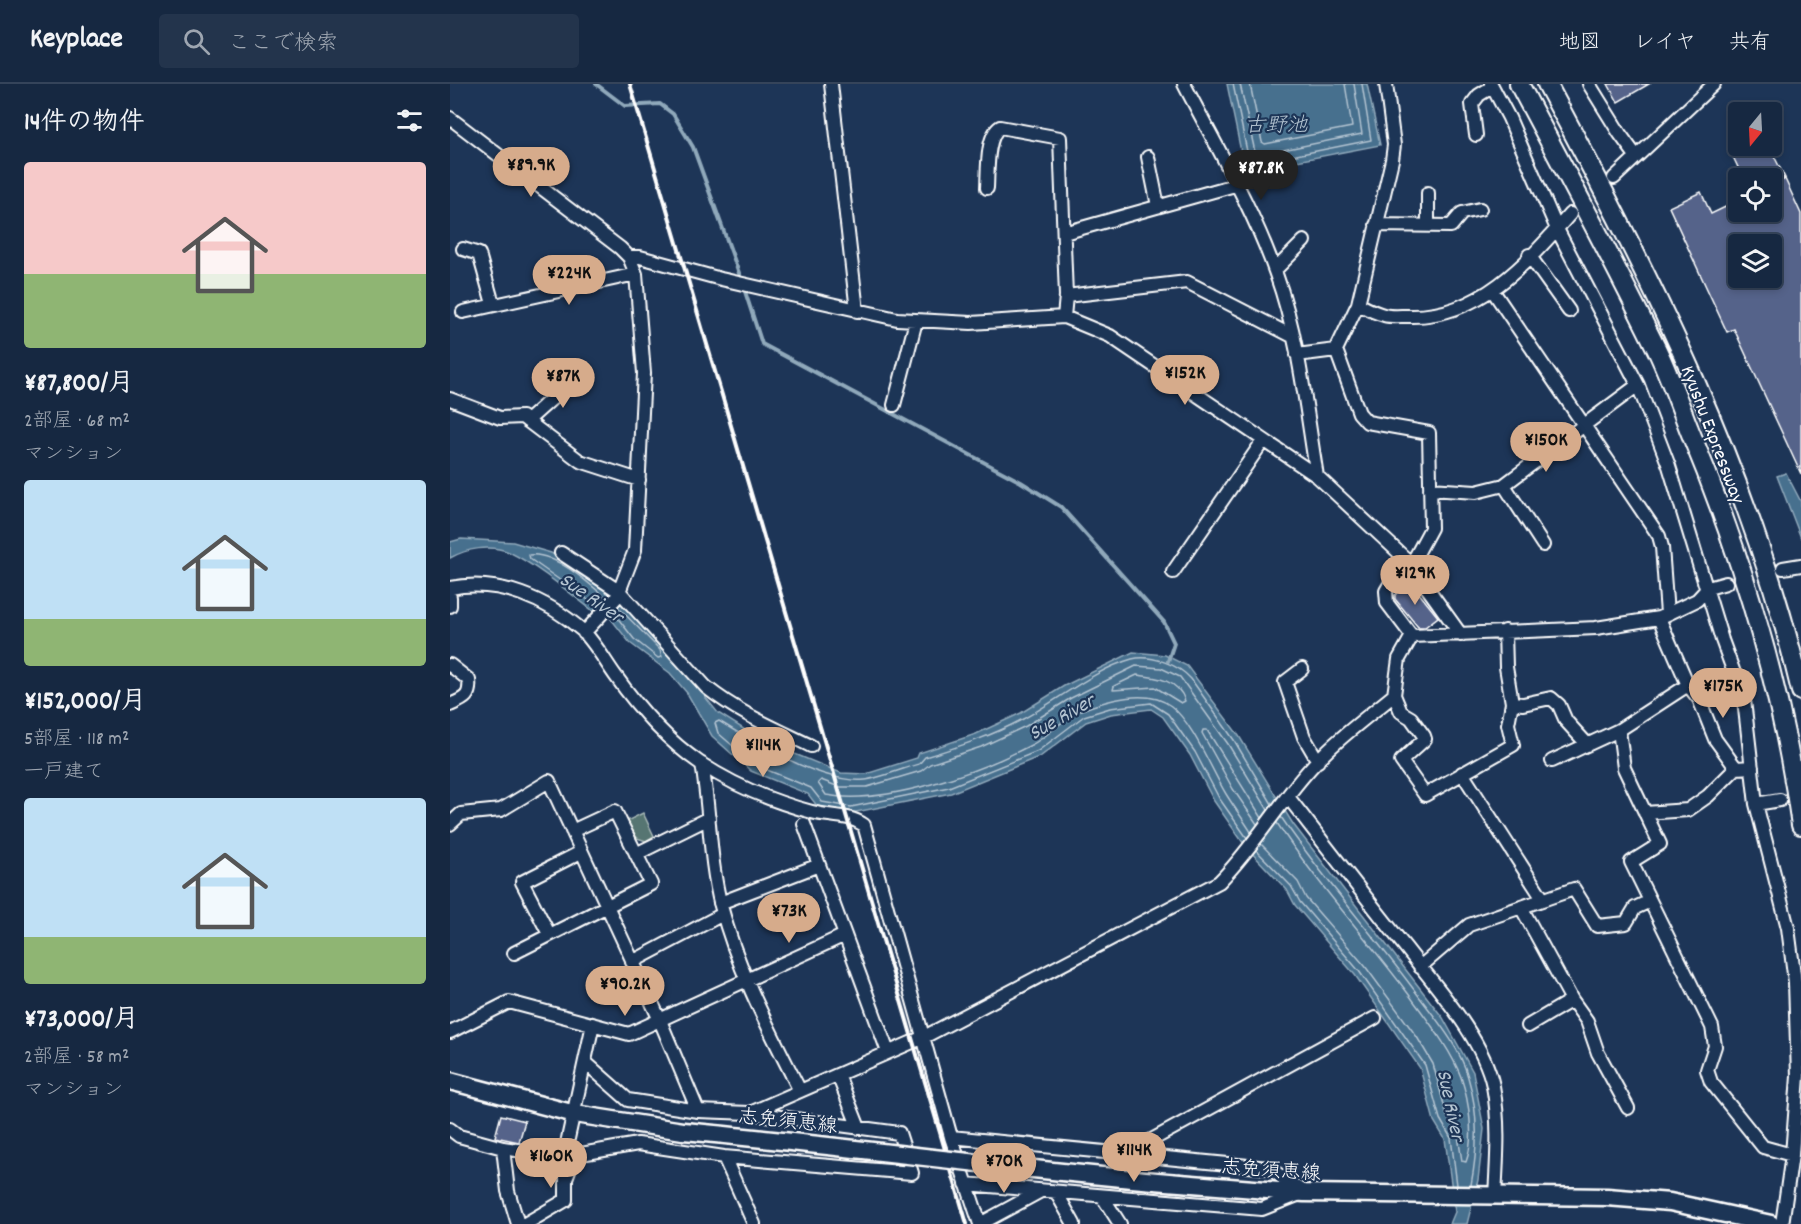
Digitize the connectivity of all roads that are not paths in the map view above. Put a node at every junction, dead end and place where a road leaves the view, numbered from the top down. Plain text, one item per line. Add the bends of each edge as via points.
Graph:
1 (831, 84) edge
2 (1184, 84) edge
3 (1386, 84) edge
4 (1519, 84) edge
5 (1547, 84) edge
6 (1552, 84) edge
7 (1589, 84) edge
8 (1714, 84) edge
9 (1491, 86) edge
10 (1561, 111) junction
11 (450, 118) edge
12 (1476, 135) dead end
13 (1636, 156) junction
14 (1148, 157) dead end
15 (1614, 178) tunnel mouth
16 (1235, 184) junction
17 (987, 188) dead end
18 (1428, 193) dead end
19 (1158, 206) junction
20 (1480, 209) dead end
21 (1570, 214) tunnel mouth
22 (1376, 225) junction
23 (1428, 226) junction
24 (1557, 229) junction
25 (1064, 233) junction
26 (1304, 242) dead end
27 (463, 249) dead end
28 (1529, 255) junction
29 (629, 257) junction
30 (1275, 270) junction
31 (636, 274) junction
32 (1492, 291) junction
33 (1066, 296) junction
34 (493, 304) junction
35 (1358, 304) junction
36 (857, 310) junction
37 (1569, 311) dead end
38 (463, 312) dead end
39 (1064, 317) junction
40 (916, 321) junction
41 (1292, 336) junction
42 (1336, 350) junction
43 (1297, 355) junction
44 (556, 376) dead end
45 (1638, 385) junction
46 (450, 399) edge
47 (894, 405) dead end
48 (527, 421) junction
49 (1584, 426) junction
50 (1263, 441) junction
51 (1317, 476) junction
52 (639, 480) junction
53 (1504, 484) junction
54 (1430, 489) junction
55 (1543, 546) dead end
56 (561, 553) dead end
57 (1411, 565) junction
58 (1801, 565) edge
59 (1783, 568) tunnel mouth
60 (1173, 572) dead end
61 (1726, 583) tunnel mouth
62 (450, 588) edge
63 (1708, 588) junction
64 (619, 594) junction
65 (450, 597) edge
66 (450, 606) edge
67 (1663, 616) junction
68 (587, 630) junction
69 (1506, 631) junction
70 (1461, 635) junction
71 (1412, 636) junction
72 (450, 665) edge
73 (1302, 669) dead end
74 (1688, 685) junction
75 (1801, 691) edge
76 (1394, 695) junction
77 (1512, 703) junction
78 (450, 705) edge
79 (1619, 730) junction
80 (1587, 744) junction
81 (811, 746) dead end
82 (1318, 761) junction
83 (1552, 761) dead end
84 (702, 764) junction
85 (1752, 767) junction
86 (1736, 768) junction
87 (1462, 773) junction
88 (1285, 800) junction
89 (1780, 800) dead end
90 (1756, 804) junction
91 (1645, 813) junction
92 (709, 818) junction
93 (450, 824) edge
94 (804, 824) dead end
95 (1801, 825) edge
96 (572, 831) junction
97 (582, 852) junction
98 (636, 854) junction
99 (819, 865) junction
100 (1543, 899) junction
101 (1650, 901) junction
102 (1521, 907) junction
103 (722, 908) junction
104 (608, 909) junction
105 (549, 934) junction
106 (845, 935) junction
107 (514, 953) dead end
108 (632, 962) junction
109 (1420, 967) junction
110 (746, 980) junction
111 (1572, 1000) junction
112 (659, 1018) junction
113 (1375, 1018) dead end
114 (593, 1024) junction
115 (1528, 1026) dead end
116 (450, 1032) edge
117 (924, 1037) junction
118 (888, 1053) junction
119 (585, 1062) junction
120 (838, 1075) junction
121 (450, 1081) edge
122 (800, 1091) junction
123 (1628, 1108) dead end
124 (698, 1111) junction
125 (750, 1113) junction
126 (574, 1114) junction
127 (859, 1128) junction
128 (450, 1129) edge
129 (951, 1137) junction
130 (503, 1148) junction
131 (1125, 1154) junction
132 (1792, 1155) junction
133 (570, 1156) junction
134 (724, 1157) junction
135 (966, 1184) junction
136 (1042, 1191) junction
137 (1056, 1192) junction
138 (1304, 1193) junction
139 (1102, 1196) junction
140 (1495, 1196) junction
141 (518, 1224) edge
142 (525, 1224) edge
143 (754, 1224) edge
144 (980, 1224) edge
145 (1074, 1224) edge
146 (1120, 1224) edge
147 (1771, 1224) edge
148 (1782, 1224) edge

1 - 36 street
2 - 16 street
3 - 22 street via 1394,145
4 - 95 highway, Kyushu Expressway via 1605,244 1657,351 1703,462 1741,566 1771,673
5 - 10 highway, Kyushu Expressway
6 - 10 highway
7 - 13 street
8 - 13 street
9 - 12 street via 1472,104
9 - 24 street
10 - 75 highway, Kyushu Expressway via 1653,289 1723,446 1770,577
11 - 29 street
13 - 15 street
14 - 19 street
16 - 19 street
16 - 30 street
17 - 25 street via 995,130 1000,127 1060,138
18 - 23 street
19 - 25 street
20 - 23 street via 1462,213 1451,226
21 - 24 street
22 - 23 street
22 - 35 street
24 - 28 street
24 - 45 street
25 - 33 street
26 - 30 street
27 - 34 street via 479,254
28 - 32 street
28 - 37 street
29 - 31 street
29 - 36 street via 640,256
30 - 41 street
31 - 34 street
31 - 52 street via 644,373
32 - 35 street via 1471,304 1427,316 1385,315
32 - 49 street
33 - 39 street
33 - 41 street via 1187,282
34 - 38 street
35 - 42 street
36 - 40 street
39 - 40 street via 971,323
39 - 50 street via 1110,336
40 - 47 street
41 - 43 street
42 - 43 street
42 - 54 street via 1359,413 1367,422 1429,433
43 - 51 street
44 - 48 street via 555,396
45 - 49 street
45 - 63 street
46 - 48 street via 487,415 522,417
48 - 52 street via 580,461
49 - 53 street
49 - 67 street via 1659,536
50 - 51 street
50 - 60 street
51 - 57 street
52 - 64 street via 635,550
53 - 54 street via 1476,492
53 - 55 street
54 - 57 street via 1431,528
56 - 64 street
57 - 70 street
57 - 71 street via 1393,579 1386,591 1387,603
58 - 59 street
61 - 63 street
62 - 68 street via 470,584 517,592
63 - 67 street via 1696,600
63 - 85 street via 1744,700
64 - 68 street
64 - 81 street via 722,700
65 - 66 street
67 - 69 street via 1596,628
67 - 74 street
68 - 84 street via 653,723
69 - 70 street
69 - 77 street
70 - 71 street
71 - 76 street via 1399,659
72 - 78 street via 469,680 470,691 466,698
73 - 82 street via 1285,682 1304,737
74 - 79 street
74 - 86 street via 1699,699 1715,739
76 - 82 street
76 - 87 street via 1401,712 1411,718 1425,739 1401,761 1425,795
77 - 80 street via 1551,699
77 - 87 street via 1508,724 1513,746
79 - 80 street
79 - 91 street via 1624,768
80 - 83 street
82 - 88 street
84 - 92 street
84 - 117 street via 748,788 815,813 855,819 864,825
85 - 86 street
85 - 90 street
86 - 91 street via 1688,810
87 - 100 street
88 - 109 street
88 - 117 street via 1244,857 1219,882
89 - 90 street
90 - 132 street via 1788,928 1794,982 1798,1076
91 - 101 street via 1660,844 1630,862
92 - 98 street
92 - 103 street
93 - 96 street via 461,814 501,810 549,781
94 - 99 street
96 - 97 street
96 - 98 street via 615,811
97 - 104 street
97 - 105 street via 522,882
98 - 104 street via 651,884
99 - 103 street
99 - 106 street
100 - 101 street via 1574,889 1597,926 1626,923 1635,908
100 - 102 street
101 - 132 street via 1712,1027 1715,1046 1707,1070 1711,1082 1763,1147
102 - 109 street via 1469,925
102 - 111 street
103 - 108 street
103 - 110 street
104 - 105 street
104 - 108 street
105 - 107 street
106 - 110 street
106 - 118 street
108 - 112 street
109 - 140 street via 1446,997 1483,1057 1493,1085 1498,1137
110 - 112 street
110 - 122 street
111 - 115 street
111 - 123 street via 1587,1021 1598,1053
112 - 114 street via 629,1034
112 - 124 street
113 - 131 street
114 - 116 street via 509,1002
114 - 119 street
117 - 118 street
117 - 129 street
118 - 120 street
119 - 124 street via 628,1100
119 - 126 street
120 - 122 street
120 - 127 street
121 - 126 main road, 志免須恵線
122 - 125 street
124 - 125 street
125 - 127 street
126 - 133 street
126 - 138 main road, 志免須恵線, bridge via 683,1131 1049,1173
127 - 134 street via 899,1134 912,1173
128 - 130 street via 459,1136
129 - 131 street
129 - 135 street
130 - 133 street
130 - 141 street via 508,1191
131 - 138 street via 1269,1168
132 - 148 street
133 - 134 street via 638,1144
133 - 142 street via 566,1200
134 - 143 street
135 - 136 street
135 - 144 street
136 - 137 street
136 - 144 street
137 - 139 street
137 - 145 street
138 - 139 street via 1262,1209
138 - 140 main road, 志免須恵線
139 - 146 street
140 - 147 main road, 志免須恵線 via 1670,1202

